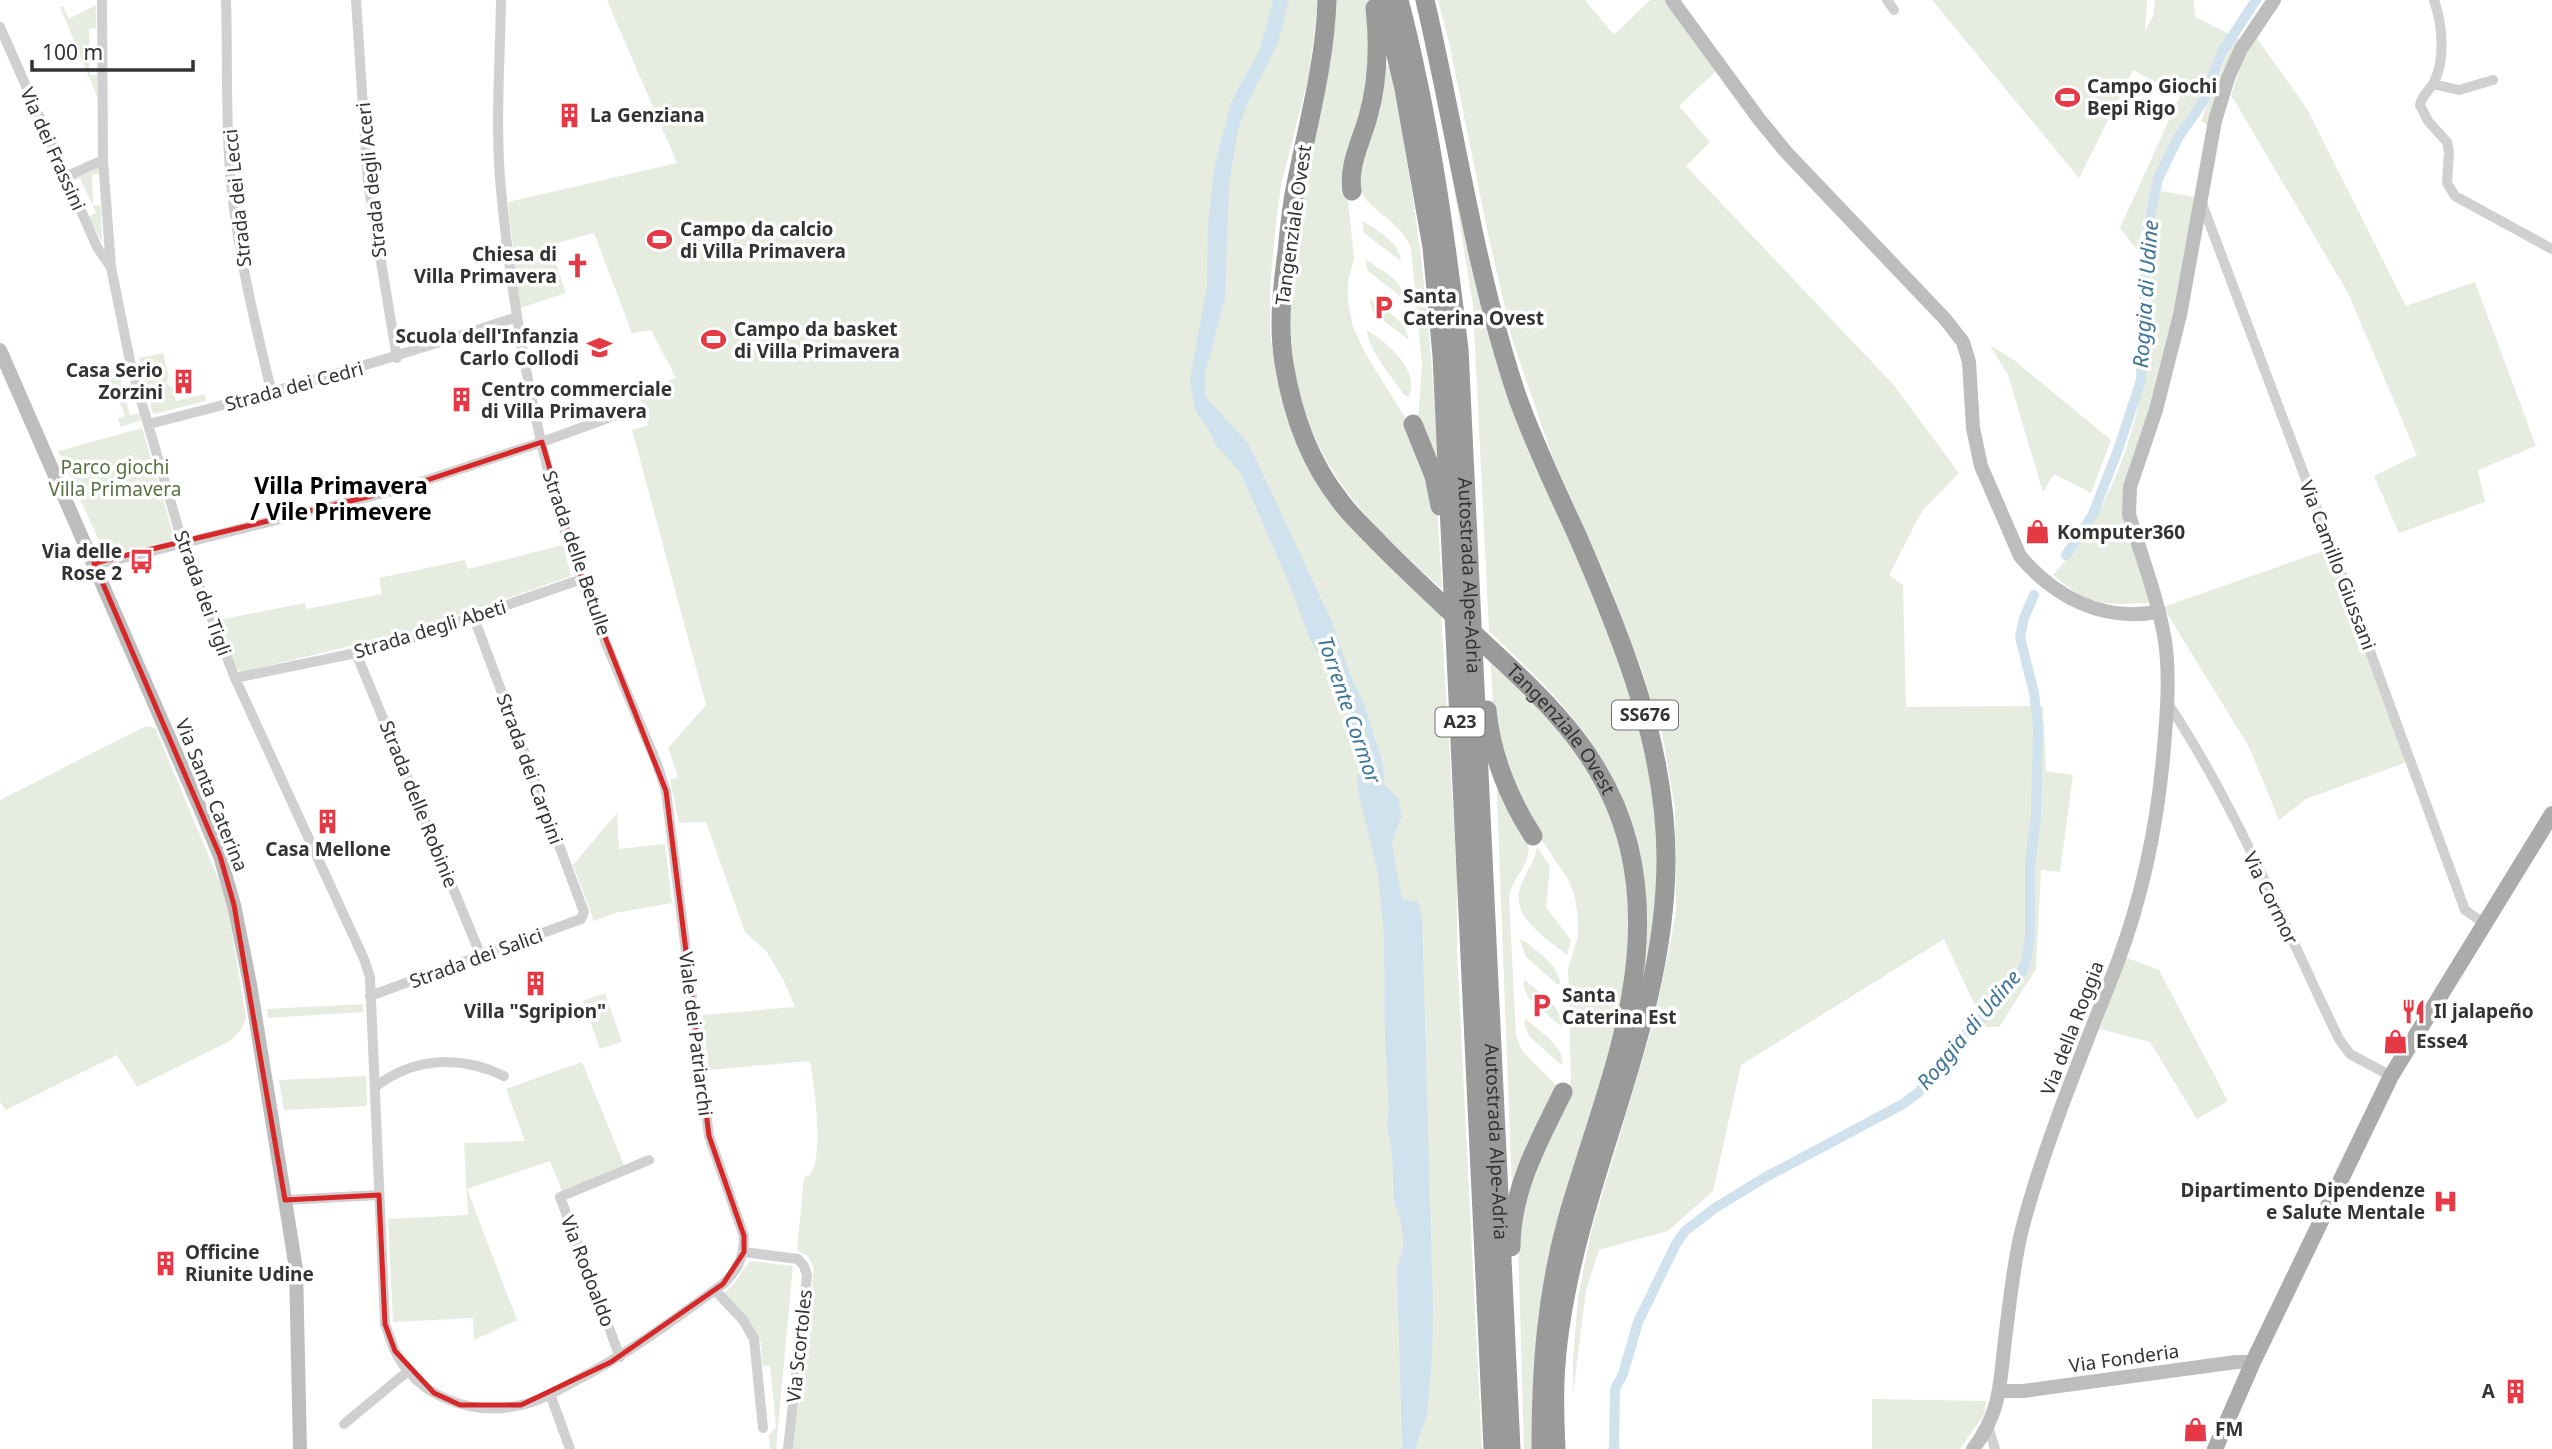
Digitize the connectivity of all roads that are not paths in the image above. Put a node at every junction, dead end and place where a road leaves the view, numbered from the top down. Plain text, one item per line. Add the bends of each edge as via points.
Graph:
1 (102, 0) edge
2 (226, 0) edge
3 (356, 0) edge
4 (501, 0) edge
5 (1327, 0) edge
6 (1375, 0) edge
7 (1384, 0) edge
8 (1399, 0) edge
9 (1425, 0) edge
10 (1672, 0) edge
11 (2274, 0) edge
12 (2434, 0) edge
13 (0, 27) edge
14 (2493, 80) dead end
15 (2433, 84) junction
16 (103, 160) junction
17 (65, 177) junction
18 (1352, 191) dead end
19 (2200, 198) junction
20 (2552, 248) edge
21 (111, 267) junction
22 (517, 317) junction
23 (0, 350) edge
24 (397, 358) junction
25 (272, 394) junction
26 (639, 410) dead end
27 (149, 424) junction
28 (1413, 424) dead end
29 (542, 442) junction
30 (183, 544) junction
31 (94, 563) junction
32 (1469, 575) junction
33 (582, 579) junction
34 (1454, 595) junction
35 (2157, 612) junction
36 (474, 618) junction
37 (356, 653) junction
38 (235, 678) junction
39 (2167, 702) junction
40 (657, 764) joint
41 (2552, 814) edge
42 (1533, 836) dead end
43 (581, 919) joint
44 (2485, 924) junction
45 (481, 956) junction
46 (370, 996) junction
47 (504, 1076) dead end
48 (2391, 1076) junction
49 (375, 1087) junction
50 (1563, 1092) dead end
51 (649, 1160) dead end
52 (379, 1195) junction
53 (285, 1200) junction
54 (744, 1252) junction
55 (715, 1290) junction
56 (620, 1357) junction
57 (2253, 1362) junction
58 (1506, 1363) junction
59 (408, 1371) junction
60 (2000, 1391) junction
61 (550, 1394) junction
62 (344, 1424) dead end
63 (1989, 1426) junction
64 (763, 1428) dead end
65 (300, 1449) edge
66 (570, 1449) edge
67 (788, 1449) edge
68 (1493, 1449) edge
69 (1511, 1449) edge
70 (1541, 1449) edge
71 (1556, 1449) edge
72 (1973, 1449) edge
73 (1995, 1449) edge
74 (2216, 1449) edge

1 - 16 street, Strada dei Tigli
2 - 25 street, Strada dei Lecci via 231,181 253,317
3 - 24 street, Strada degli Aceri via 368,183
4 - 22 street, Strada delle Betulle via 501,188
5 - 70 highway, Tangenziale Ovest via 1281,294 1284,364 1297,421 1342,504 1569,727 1598,767 1634,870 1638,919 1632,988 1621,1048 1567,1219 1551,1290 1543,1353
6 - 18 highway via 1375,80 1352,167
7 - 34 highway, Autostrada Alpe-Adria / A23 via 1432,247
8 - 32 highway, Autostrada Alpe-Adria / A23 via 1431,141 1446,241 1459,349
9 - 71 highway, SS676 via 1493,318 1522,409 1626,655 1654,749 1663,802 1662,934 1636,1050 1569,1277 1555,1382
10 - 35 street via 1786,152 1963,342 1981,466 2029,568 2082,606 2105,613
11 - 19 street, Via della Roggia via 2241,49 2228,78
12 - 15 street via 2441,38
13 - 17 street, Via dei Frassini
14 - 15 street via 2459,90
15 - 20 street via 2420,104 2447,142 2450,190
16 - 17 street
16 - 21 street, Strada dei Tigli
17 - 21 street, Via dei Frassini
19 - 35 street, Via della Roggia via 2169,362 2128,496
19 - 44 street, Via Camillo Giussani via 2465,910
21 - 27 street, Strada dei Tigli via 131,366
22 - 24 street, Strada dei Cedri
22 - 29 street, Strada delle Betulle
23 - 31 street, Via Santa Caterina
24 - 25 street, Strada dei Cedri
25 - 27 street, Strada dei Cedri
26 - 29 street
27 - 30 street, Strada dei Tigli
28 - 34 highway via 1439,494 1443,570
29 - 30 street via 400,489
29 - 33 street, Strada delle Betulle
30 - 31 street
30 - 38 street, Strada dei Tigli
31 - 53 street, Via Santa Caterina via 215,844 231,892
32 - 42 highway via 1481,614 1492,742 1508,789
32 - 58 highway, Autostrada Alpe-Adria / A23
33 - 36 street, Strada degli Abeti
33 - 40 street, Strada delle Betulle
34 - 68 highway, Autostrada Alpe-Adria / A23
35 - 39 street, Via della Roggia via 2165,640
36 - 37 street, Strada degli Abeti
36 - 43 street, Strada dei Carpini via 584,912
37 - 38 street, Strada degli Abeti
37 - 45 street, Strada delle Robinie
38 - 46 street, Strada dei Tigli via 364,959
39 - 48 street, Via Cormor via 2216,785 2339,1039 2350,1054
39 - 60 street, Via della Roggia via 2151,845 2121,952 2088,1033 2022,1230 2012,1277
40 - 54 street, Viale dei Patriarchi via 666,791 709,1136 744,1236
41 - 44 main road
43 - 45 street, Strada dei Salici
44 - 48 main road
45 - 46 street, Strada dei Salici
46 - 49 street
47 - 49 street via 458,1061 420,1065
48 - 57 main road
49 - 52 street
50 - 58 highway via 1522,1182 1514,1213 1513,1323
51 - 56 street, Via Rodoaldo via 560,1197
52 - 53 street
52 - 59 street via 385,1324
53 - 65 street, Via Santa Caterina via 296,1269
54 - 55 street via 736,1272
54 - 67 street, Via Scortoles via 798,1259 807,1275
55 - 56 street
55 - 64 street via 754,1339
56 - 61 street
57 - 60 street, Via Fonderia
57 - 74 main road
58 - 69 highway, Autostrada Alpe-Adria / A23
59 - 61 street via 434,1393 460,1405 487,1409 521,1405
59 - 62 street
60 - 63 street, Via della Roggia
61 - 66 street
63 - 72 street, Via della Roggia
63 - 73 street

